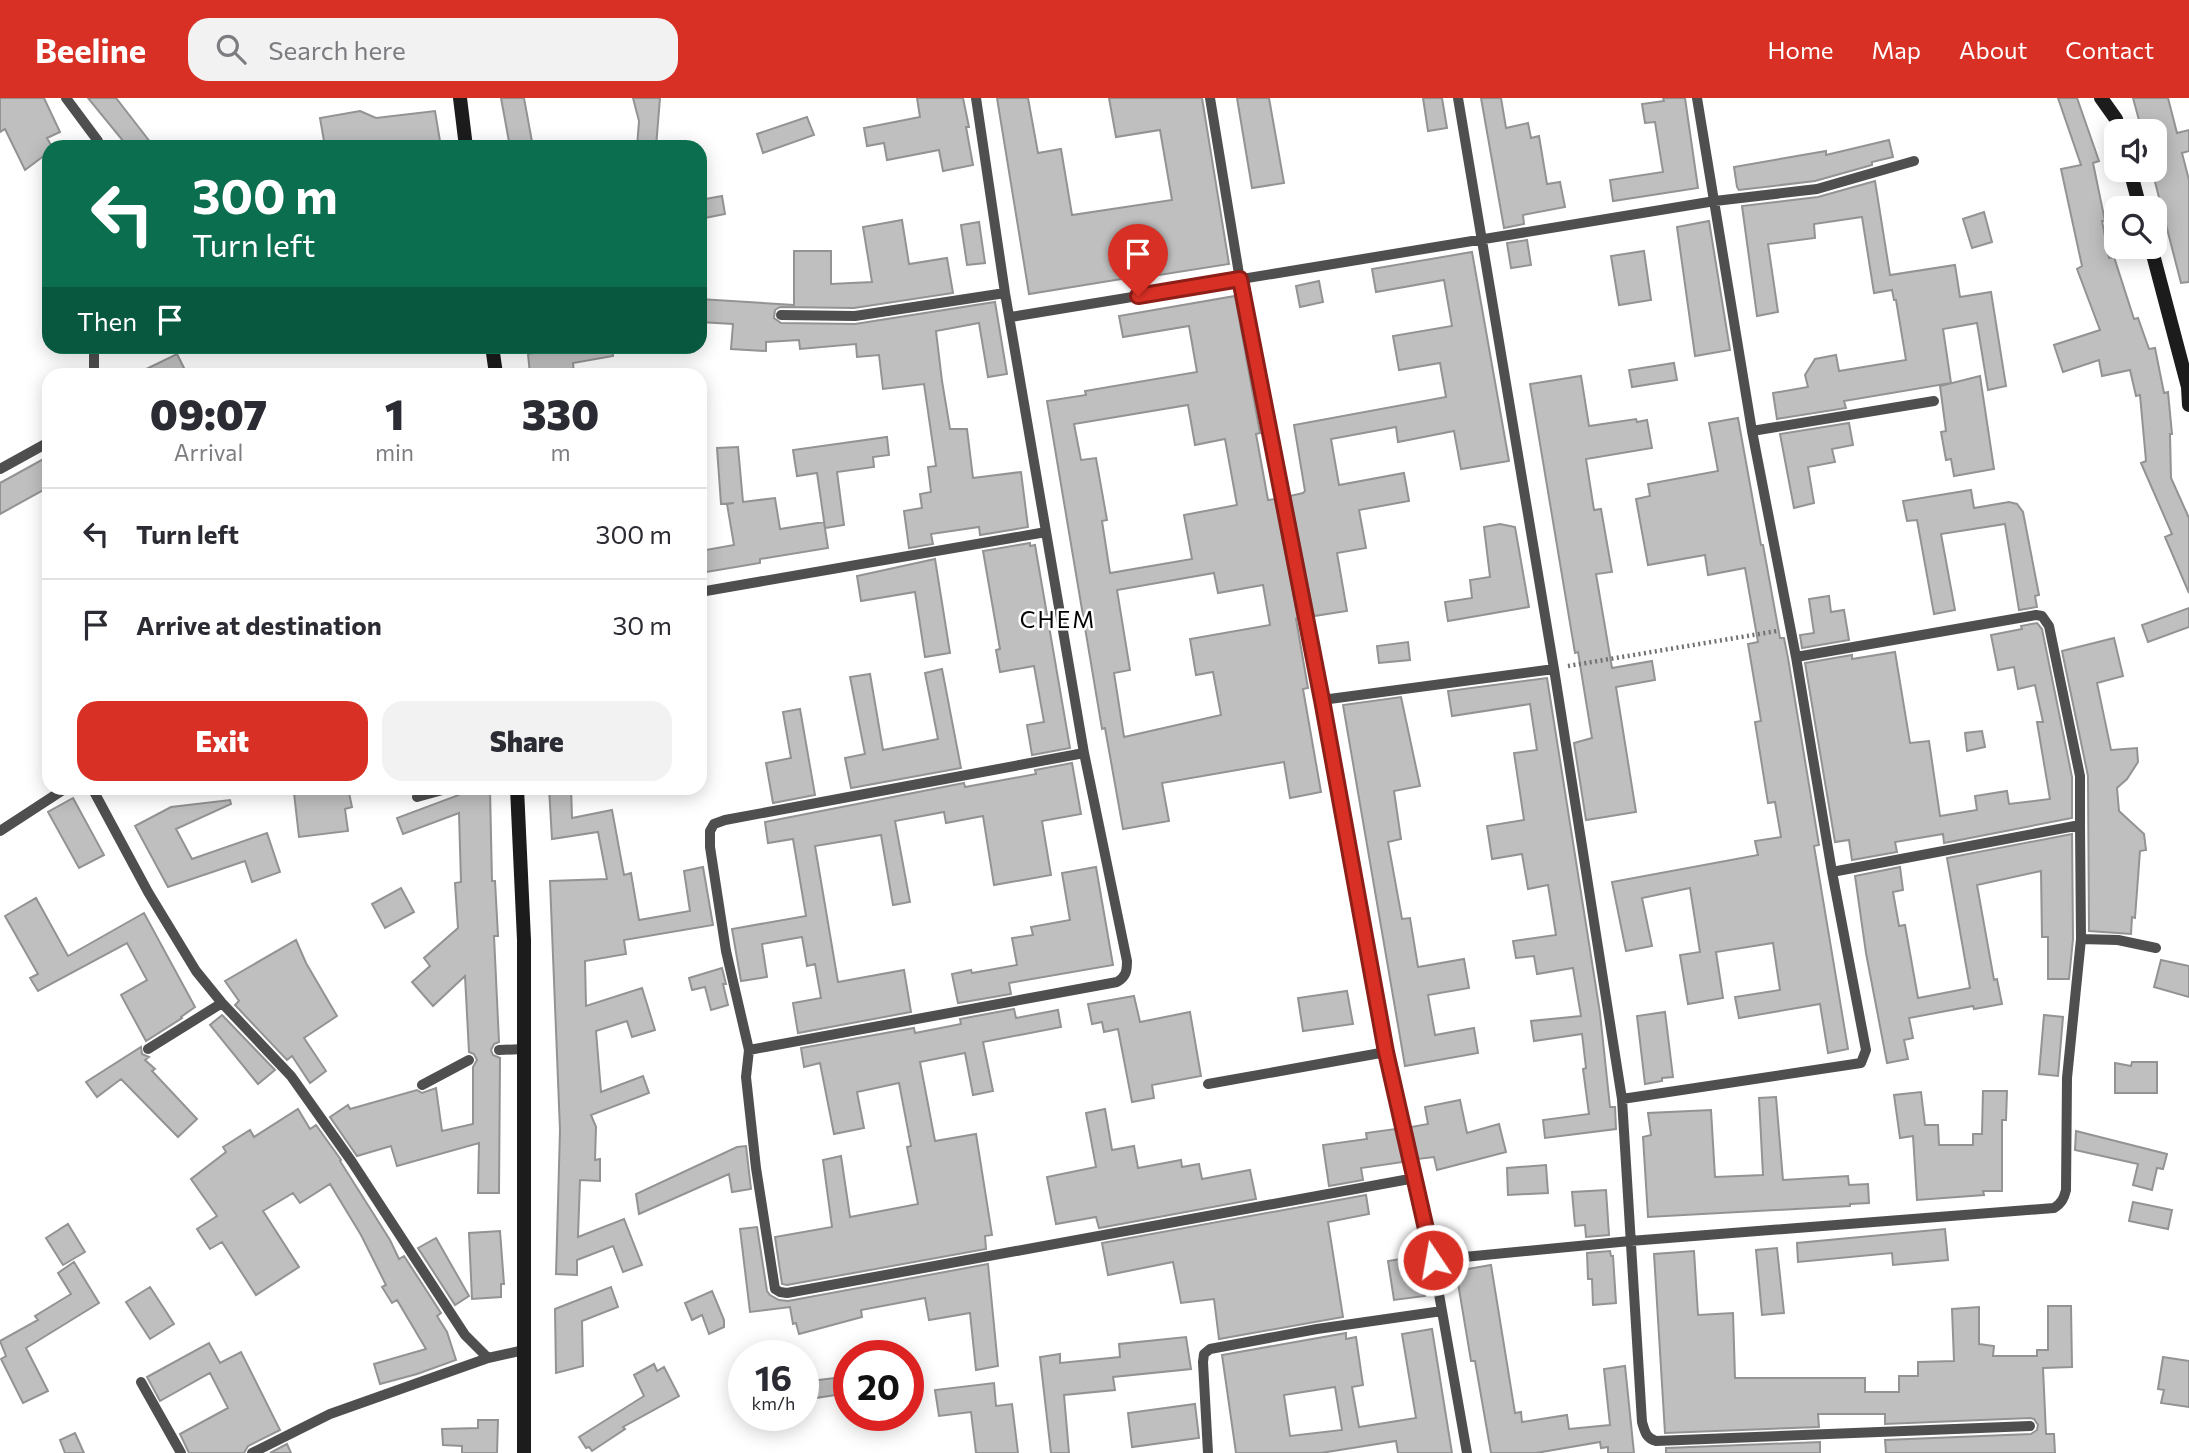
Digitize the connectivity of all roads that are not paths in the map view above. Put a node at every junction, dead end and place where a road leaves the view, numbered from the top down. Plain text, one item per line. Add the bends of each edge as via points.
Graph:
1 (66, 98) edge
2 (460, 98) edge
3 (976, 98) edge
4 (1210, 98) edge
5 (1458, 98) edge
6 (1697, 98) edge
7 (2101, 98) edge
8 (2116, 119) edge
9 (97, 140) edge
10 (465, 140) edge
11 (1914, 161) dead end
12 (1715, 201) junction
13 (1482, 241) junction
14 (2154, 259) edge
15 (1240, 279) junction
16 (1005, 293) junction
17 (781, 315) dead end
18 (1010, 317) junction
19 (1934, 401) dead end
20 (2189, 405) edge
21 (1752, 431) junction
22 (42, 446) edge
23 (0, 469) edge
24 (1046, 532) junction
25 (707, 591) edge
26 (1796, 657) junction
27 (1554, 669) junction
28 (1322, 700) junction
29 (1084, 753) junction
30 (55, 795) edge
31 (96, 795) edge
32 (424, 795) edge
33 (517, 795) edge
34 (417, 797) dead end
35 (2080, 825) junction
36 (0, 831) edge
37 (1832, 872) junction
38 (2081, 939) junction
39 (2156, 948) dead end
40 (222, 1003) junction
41 (148, 1049) dead end
42 (524, 1049) junction
43 (499, 1050) dead end
44 (749, 1051) junction
45 (1386, 1052) junction
46 (469, 1060) dead end
47 (1208, 1084) dead end
48 (422, 1085) dead end
49 (1622, 1099) junction
50 (1415, 1178) junction
51 (1630, 1241) junction
52 (1433, 1260) junction
53 (1442, 1311) junction
54 (524, 1350) junction
55 (488, 1358) junction
56 (141, 1382) dead end
57 (2030, 1426) dead end
58 (181, 1453) edge
59 (252, 1453) edge
60 (524, 1453) edge
61 (1208, 1453) edge
62 (1467, 1453) edge

1 - 9 lane
2 - 10 street
3 - 16 lane
4 - 15 lane
5 - 13 lane
6 - 12 lane
7 - 8 street
11 - 12 lane via 1817,189
12 - 13 lane
12 - 21 lane
13 - 15 lane
13 - 27 lane
14 - 20 street
15 - 18 lane
15 - 28 lane
16 - 17 lane via 855,316
16 - 18 lane
18 - 24 lane
19 - 21 lane
21 - 26 lane
22 - 23 lane
24 - 25 lane
24 - 29 lane
26 - 35 lane via 2042,616 2049,626 2080,776
26 - 37 lane
27 - 28 lane
27 - 49 lane
28 - 45 lane
29 - 44 lane via 714,824 710,847 724,938
29 - 44 lane via 1127,961 1124,978
30 - 36 lane
31 - 40 lane via 196,971
32 - 34 lane
33 - 42 street
35 - 37 lane
35 - 38 lane
37 - 49 lane via 1865,1042 1861,1063
38 - 39 lane
38 - 51 lane via 2067,1078 2066,1190 2060,1204
40 - 41 lane
40 - 55 lane via 291,1076 465,1335
42 - 43 lane
42 - 54 street
44 - 50 lane via 746,1077 756,1168 772,1279 780,1293
45 - 47 lane
45 - 50 lane
46 - 48 lane
49 - 51 lane
50 - 52 lane
51 - 52 lane
51 - 57 lane via 1642,1422 1645,1433 1656,1441
52 - 53 lane
53 - 61 lane via 1210,1349 1203,1362
53 - 62 lane
54 - 55 lane
54 - 60 street
55 - 59 lane via 330,1414
56 - 58 lane

